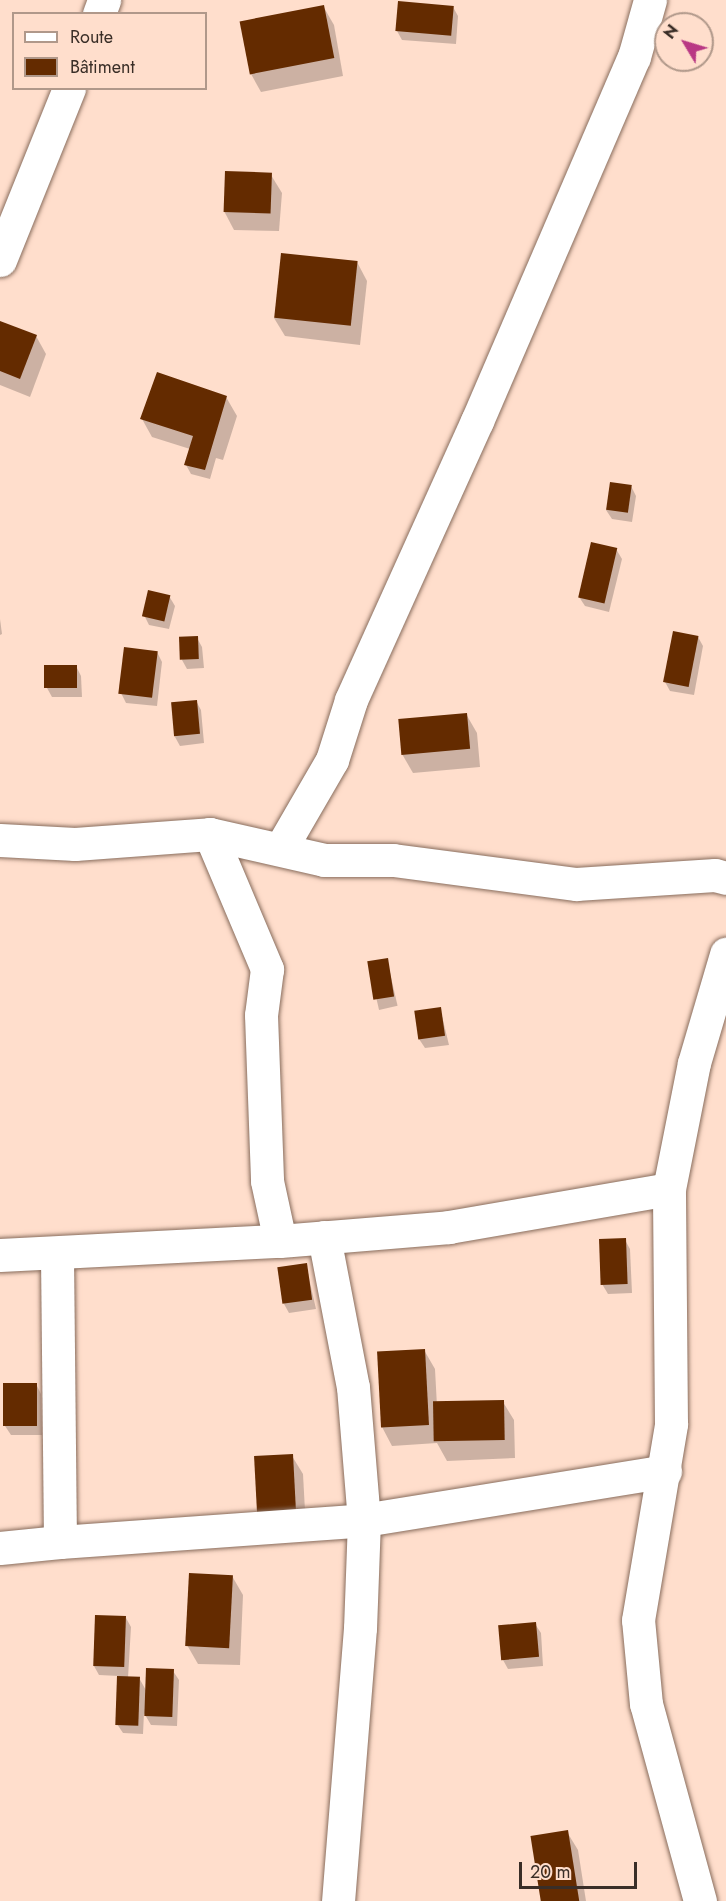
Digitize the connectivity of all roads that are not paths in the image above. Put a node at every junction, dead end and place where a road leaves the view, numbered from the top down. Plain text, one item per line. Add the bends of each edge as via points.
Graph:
1 (650, 0) edge
2 (68, 90) edge
3 (0, 260) edge
4 (210, 834) junction
5 (0, 840) edge
6 (281, 848) junction
7 (726, 878) edge
8 (726, 954) edge
9 (669, 1188) junction
10 (324, 1237) junction
11 (280, 1241) junction
12 (57, 1254) junction
13 (0, 1255) edge
14 (665, 1471) junction
15 (364, 1520) junction
16 (60, 1542) junction
17 (0, 1548) edge
18 (338, 1901) edge
19 (700, 1901) edge

1 - 6 street via 634,57 351,700 332,760
2 - 3 street
4 - 5 street via 75,844
4 - 6 street
4 - 11 street via 267,969 261,1015 267,1181
6 - 7 street via 324,860 393,860 576,884 715,875
8 - 9 street via 694,1063
9 - 10 street via 449,1227
9 - 14 street via 671,1424
10 - 11 street
10 - 15 street via 353,1387
11 - 12 street
12 - 13 street
12 - 16 street
14 - 15 street
14 - 19 street via 645,1568 638,1620 639,1664 646,1704
15 - 16 street
15 - 18 street via 360,1628
16 - 17 street

